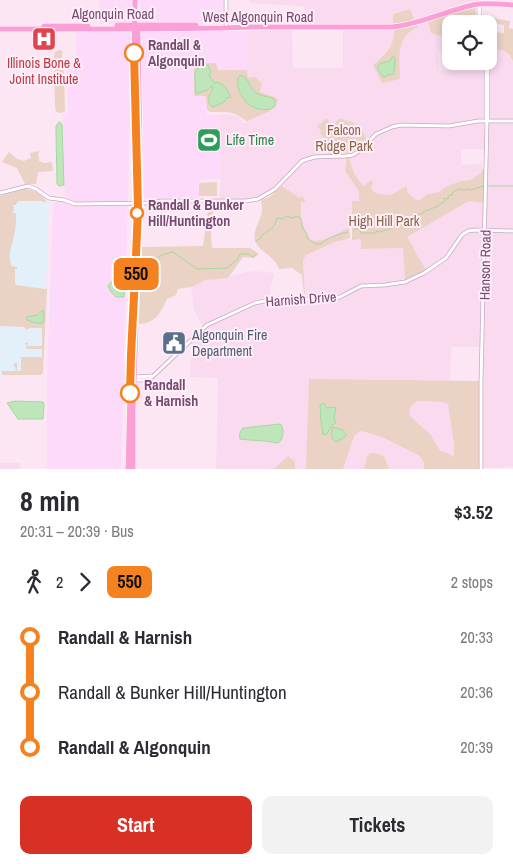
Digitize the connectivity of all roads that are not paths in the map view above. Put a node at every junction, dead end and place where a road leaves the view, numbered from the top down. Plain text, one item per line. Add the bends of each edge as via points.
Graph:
1 (136, 0) edge
2 (226, 0) edge
3 (479, 2) edge
4 (513, 5) edge
5 (480, 15) edge
6 (0, 27) edge
7 (172, 27) junction
8 (226, 27) junction
9 (136, 28) junction
10 (486, 70) edge
11 (487, 121) junction
12 (513, 121) edge
13 (0, 193) edge
14 (139, 203) junction
15 (485, 230) junction
16 (513, 231) edge
17 (133, 378) junction
18 (128, 469) edge
19 (133, 469) edge
20 (481, 469) edge

1 - 9 main road
2 - 8 street
3 - 4 main road, West Algonquin Road
3 - 5 main road
3 - 8 main road, West Algonquin Road via 392,27
6 - 9 main road, Algonquin Road
7 - 8 main road, West Algonquin Road
7 - 8 main road
7 - 9 main road, Algonquin Road
7 - 9 main road, West Algonquin Road
9 - 14 main road via 134,64
10 - 11 main road, Hanson Road
11 - 12 street
11 - 14 street via 449,126 401,125 382,130 353,155 314,157 302,161 276,189 258,199
11 - 15 street, Hanson Road
13 - 14 street via 28,186 49,198 75,204
14 - 17 main road
15 - 16 street, Harnish Drive
15 - 17 street, Harnish Drive via 466,233 446,258 404,282 361,286 334,298 255,303 207,325 152,376
15 - 20 street, Hanson Road
17 - 18 main road
17 - 19 main road

